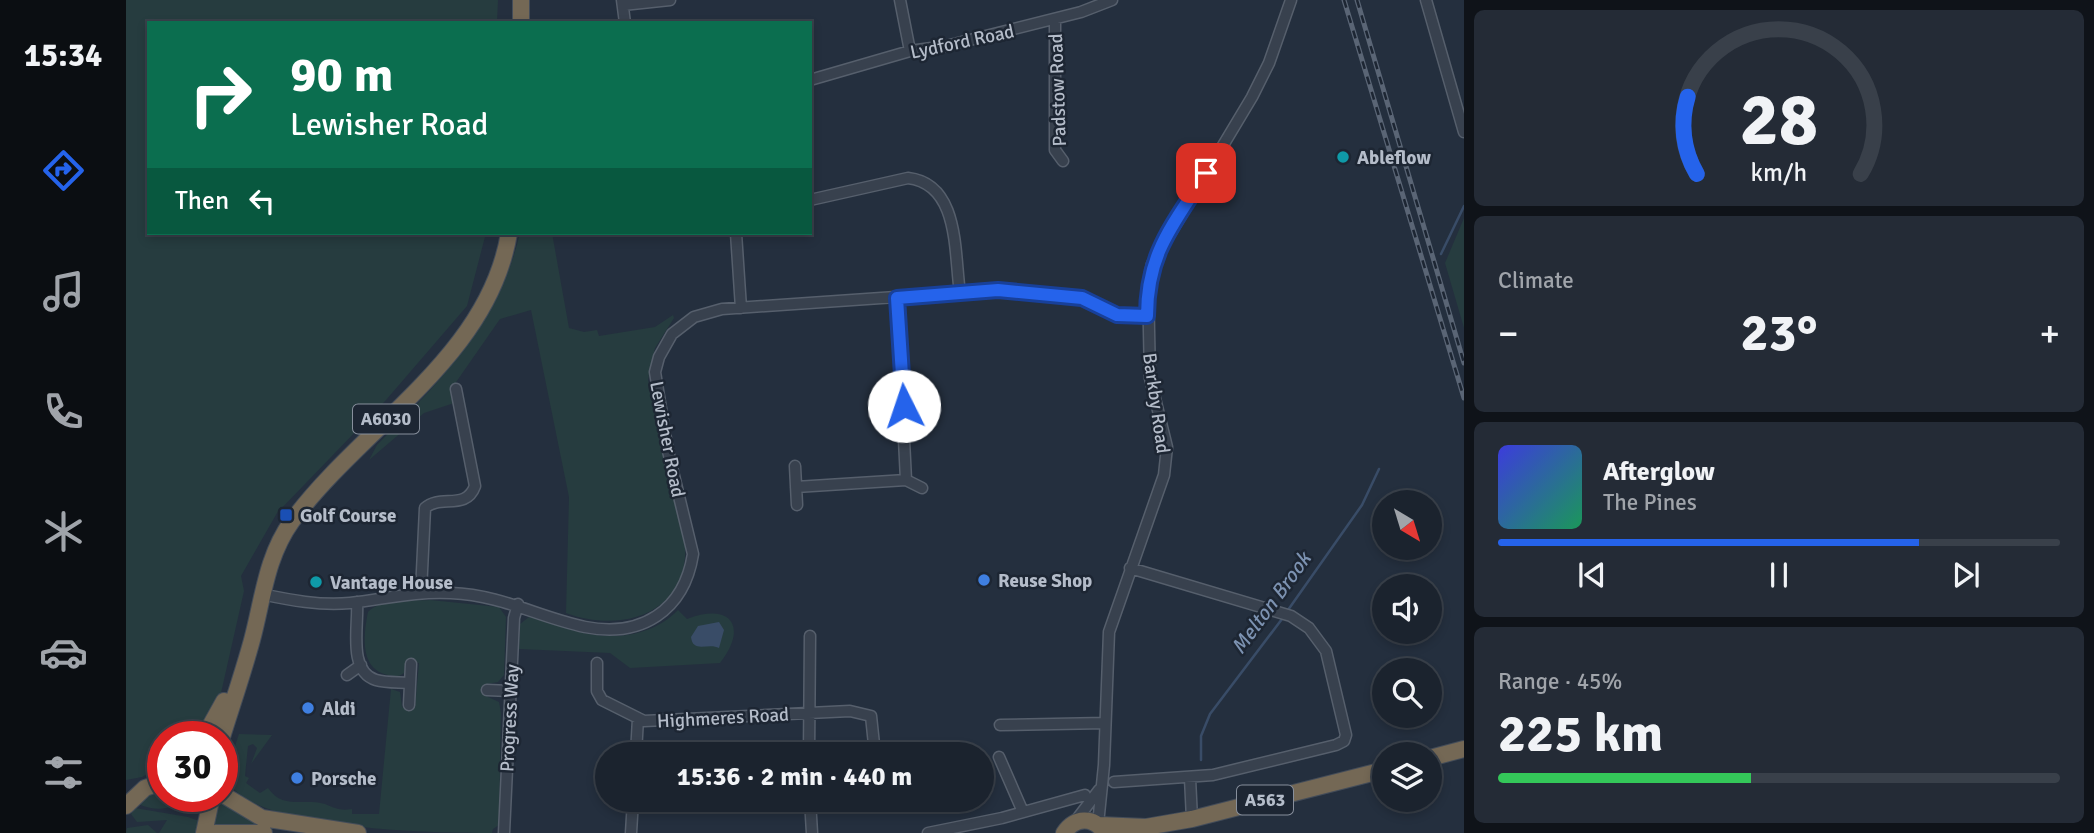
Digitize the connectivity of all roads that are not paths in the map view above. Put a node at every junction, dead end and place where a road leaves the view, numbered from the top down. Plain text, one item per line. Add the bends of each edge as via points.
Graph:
1 (522, 0) edge
2 (670, 0) edge
3 (900, 0) edge
4 (1112, 0) edge
5 (1291, 0) edge
6 (1426, 0) edge
7 (623, 2) edge
8 (1055, 19) junction
9 (521, 21) edge
10 (625, 21) edge
11 (909, 51) junction
12 (812, 79) edge
13 (1464, 132) edge
14 (1063, 161) dead end
15 (812, 200) edge
16 (509, 235) edge
17 (736, 235) edge
18 (960, 293) junction
19 (897, 298) junction
20 (741, 308) junction
21 (1147, 316) junction
22 (456, 389) dead end
23 (924, 405) dead end
24 (904, 406) junction
25 (795, 466) dead end
26 (906, 480) junction
27 (796, 487) junction
28 (922, 488) dead end
29 (797, 505) dead end
30 (1130, 568) junction
31 (421, 592) junction
32 (259, 598) junction
33 (357, 602) junction
34 (518, 604) junction
35 (810, 636) dead end
36 (597, 663) dead end
37 (411, 664) dead end
38 (361, 665) junction
39 (347, 675) dead end
40 (410, 683) junction
41 (487, 690) dead end
42 (510, 691) junction
43 (409, 705) dead end
44 (810, 713) junction
45 (638, 718) junction
46 (214, 721) edge
47 (227, 721) edge
48 (1105, 723) junction
49 (1000, 725) dead end
50 (637, 742) edge
51 (809, 742) edge
52 (874, 742) edge
53 (1464, 749) edge
54 (1442, 755) edge
55 (999, 757) dead end
56 (1372, 773) edge
57 (1190, 778) junction
58 (1114, 782) dead end
59 (147, 787) edge
60 (126, 789) edge
61 (147, 790) edge
62 (1099, 790) junction
63 (1085, 795) dead end
64 (238, 804) edge
65 (126, 806) edge
66 (209, 812) edge
67 (632, 812) edge
68 (811, 812) edge
69 (1023, 812) junction
70 (1192, 818) junction
71 (1101, 827) edge
72 (1065, 829) edge
73 (1141, 830) edge
74 (204, 833) edge
75 (215, 833) edge
76 (264, 833) edge
77 (358, 833) edge
78 (504, 833) edge
79 (631, 833) edge
80 (812, 833) edge
81 (928, 833) edge

1 - 9 highway
2 - 7 street
3 - 11 street
4 - 8 street, Lydford Road
5 - 21 street, Barkby Road via 1252,97 1152,264
6 - 13 street
7 - 10 street
8 - 11 street, Lydford Road
8 - 14 street, Padstow Road via 1055,150
11 - 12 street, Lydford Road
15 - 18 street via 908,178 931,185 947,204
16 - 32 highway, A6030 via 486,296 466,332 291,523
17 - 20 street
18 - 19 street, Lewisher Road
18 - 21 street, Lewisher Road via 998,290 1070,296 1117,315
19 - 20 street, Lewisher Road
19 - 24 street
20 - 34 street, Lewisher Road via 709,312 687,321 666,342 655,372 693,554 679,596 659,615 614,628 585,627
21 - 30 street, Barkby Road via 1150,378 1167,447 1164,475
22 - 31 street via 475,486 468,498 459,502 433,502 425,508
23 - 24 street
24 - 26 street
25 - 27 street
26 - 27 street
26 - 28 street
27 - 29 street
30 - 48 street, Barkby Road via 1110,632
30 - 57 street via 1291,616 1310,628 1326,652 1345,728 1344,741
31 - 33 street, Lewisher Road
31 - 34 street, Lewisher Road via 483,596
32 - 33 street, Lewisher Road
32 - 46 highway, A6030
32 - 47 highway, A6030 via 253,637
33 - 38 street
34 - 42 street, Progress Way
35 - 44 street, Highmeres Road
36 - 45 street, Highmeres Road via 602,677 597,691 602,700
37 - 40 street
38 - 39 street
38 - 40 street via 376,680
40 - 43 street
41 - 42 street
42 - 78 street, Progress Way
44 - 45 street, Highmeres Road
44 - 51 street, Highmeres Road
44 - 52 street, Highmeres Road via 850,711 871,716
45 - 50 street, Highmeres Road
48 - 49 street
48 - 62 street, Barkby Road
53 - 54 highway
55 - 69 street
56 - 70 highway, A563
57 - 58 street
57 - 70 street
59 - 60 highway
61 - 65 highway
62 - 71 street, Barkby Road
62 - 72 street
63 - 69 street
64 - 77 highway via 262,818
66 - 74 highway
67 - 79 street
68 - 80 street
69 - 81 street
70 - 73 highway, A563
71 - 72 highway via 1084,820
71 - 73 highway, A563
75 - 76 highway

